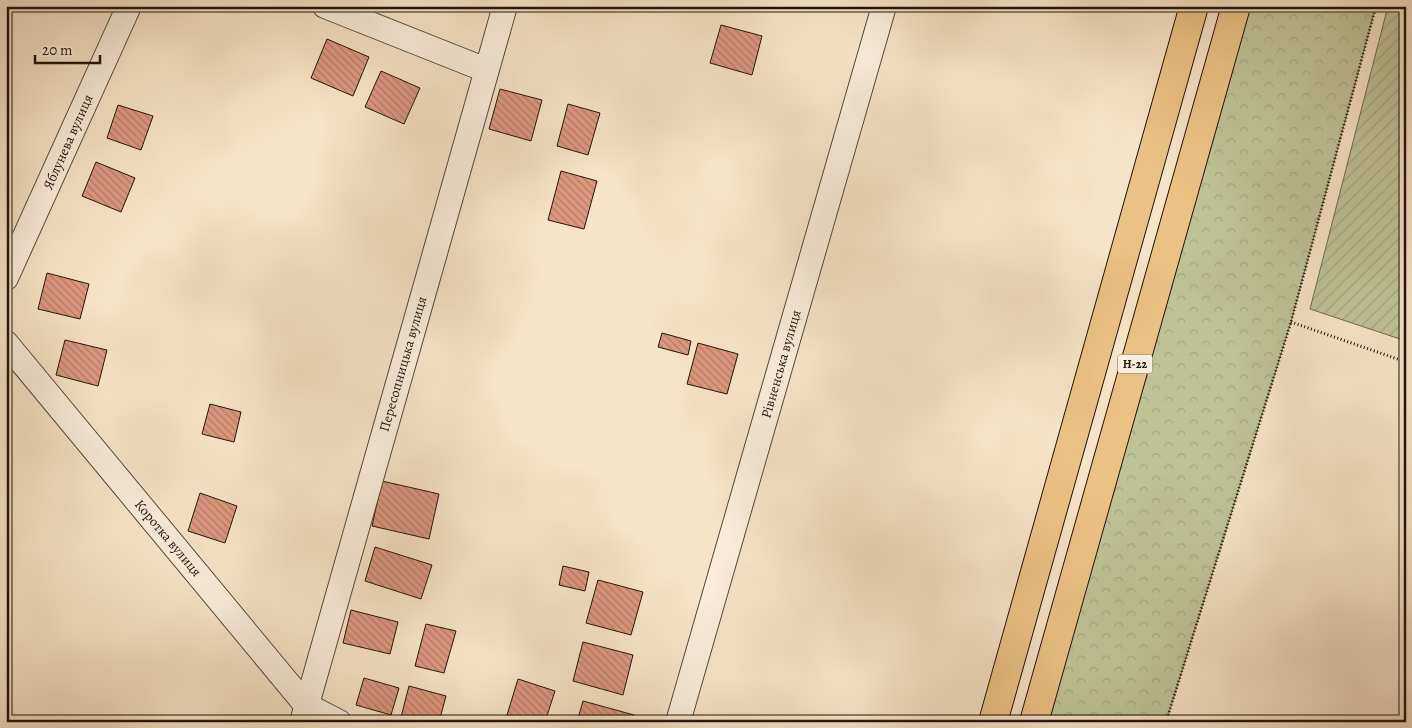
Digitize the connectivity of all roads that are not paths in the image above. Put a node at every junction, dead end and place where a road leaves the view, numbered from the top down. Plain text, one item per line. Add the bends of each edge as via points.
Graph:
1 (129, 6) edge
2 (325, 6) edge
3 (505, 6) edge
4 (884, 6) edge
5 (1194, 6) edge
6 (1236, 6) edge
7 (486, 70) junction
8 (6, 278) edge
9 (6, 343) edge
10 (304, 713) edge
11 (339, 722) edge
12 (678, 722) edge
13 (994, 722) edge
14 (1034, 722) edge

1 - 8 street, Яблунева вулиця
2 - 7 street
3 - 7 street, Пересопницька вулиця
4 - 12 street, Рівненська вулиця
5 - 13 main road, Н-22
6 - 14 main road, Н-22
7 - 10 street, Пересопницька вулиця
9 - 10 street, Коротка вулиця
10 - 11 street, Коротка вулиця

